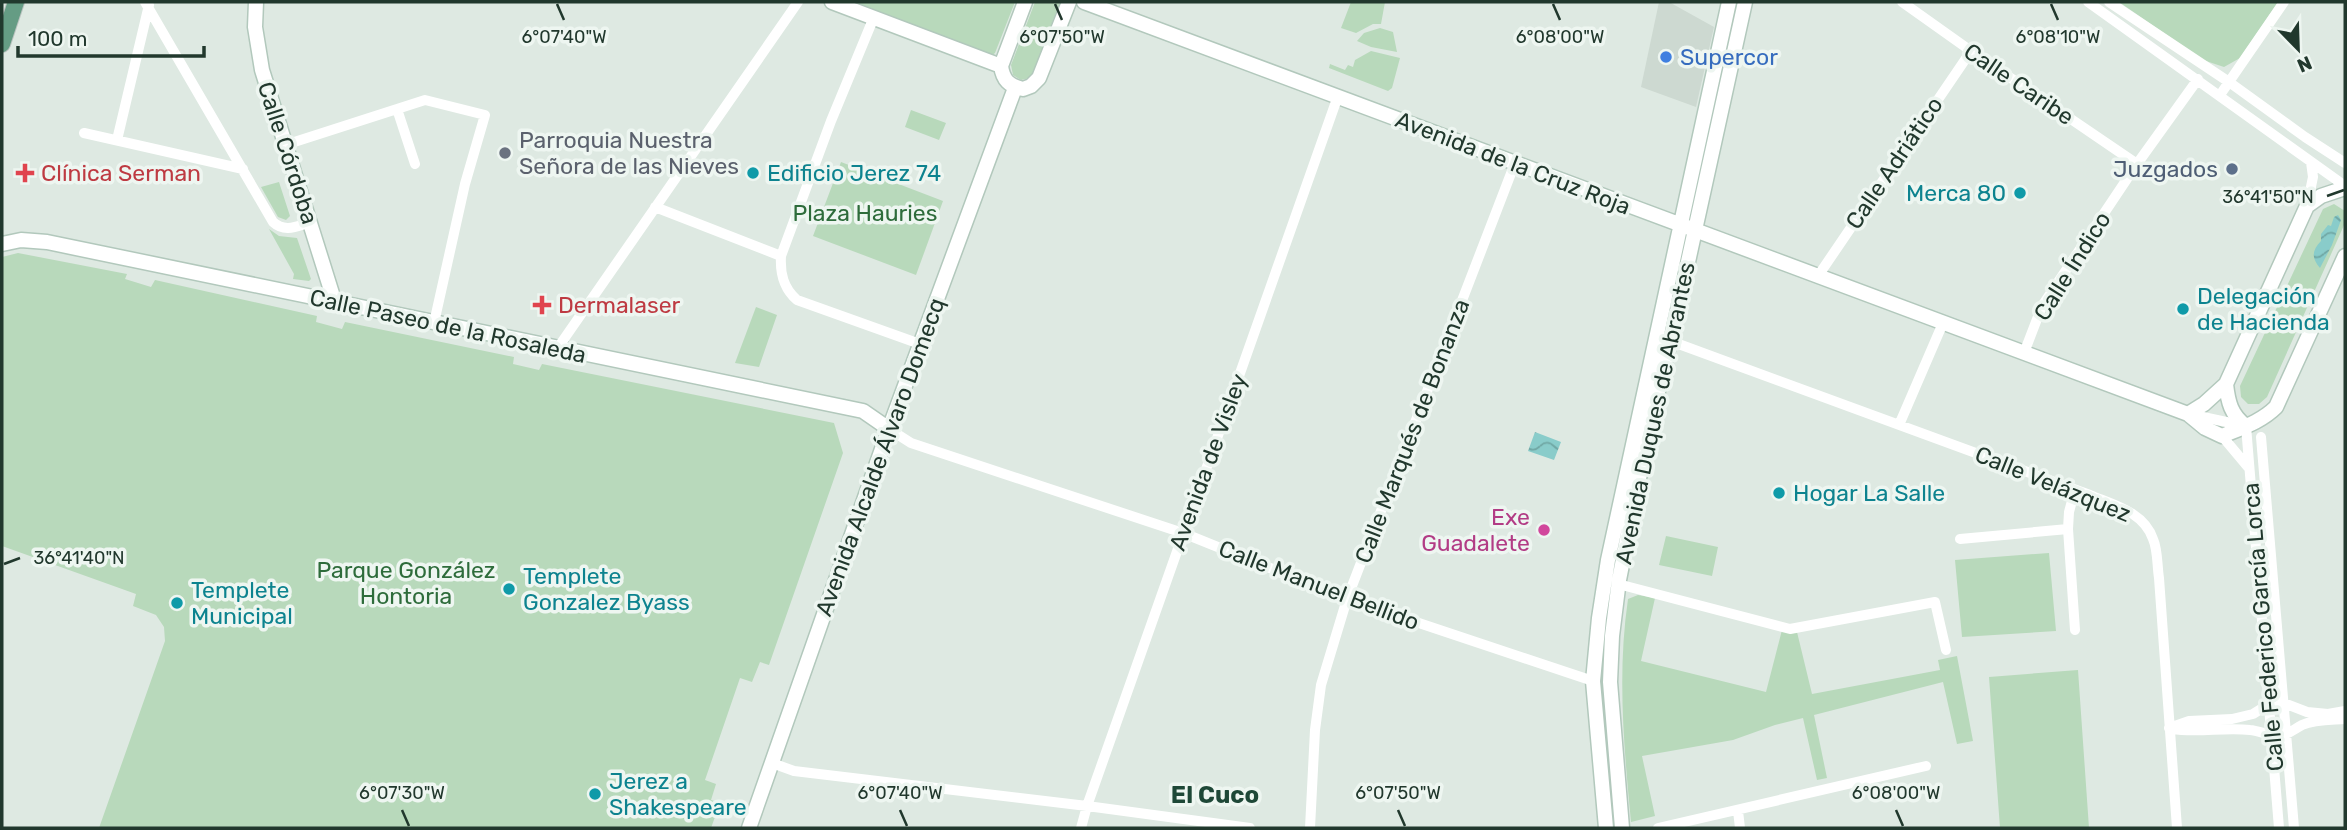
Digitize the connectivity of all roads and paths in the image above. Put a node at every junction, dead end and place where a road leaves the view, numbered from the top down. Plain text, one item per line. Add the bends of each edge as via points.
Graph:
1 (16, 2) edge
2 (256, 2) edge
3 (798, 2) edge
4 (832, 2) edge
5 (1025, 2) edge
6 (1069, 2) edge
7 (1084, 2) edge
8 (1729, 2) edge
9 (1745, 2) edge
10 (1902, 2) edge
11 (2088, 2) edge
12 (2109, 2) edge
13 (2284, 2) edge
14 (147, 3) edge
15 (874, 17) junction
16 (2, 44) edge
17 (1971, 51) junction
18 (1001, 66) junction
19 (2198, 79) junction
20 (2230, 82) junction
21 (1015, 88) junction
22 (2220, 95) junction
23 (1338, 96) junction
24 (397, 109) junction
25 (84, 133) dead end
26 (117, 140) junction
27 (285, 145) junction
28 (2311, 162) junction
29 (1515, 163) junction
30 (2345, 163) edge
31 (415, 164) dead end
32 (2137, 164) junction
33 (243, 169) junction
34 (2342, 191) edge
35 (2307, 206) junction
36 (655, 207) junction
37 (311, 222) junction
38 (1680, 226) junction
39 (1695, 231) junction
40 (2, 244) edge
41 (781, 256) junction
42 (2345, 256) edge
43 (1818, 276) junction
44 (335, 303) junction
45 (434, 323) junction
46 (1943, 323) junction
47 (1664, 339) junction
48 (920, 344) junction
49 (557, 349) junction
50 (2024, 354) junction
51 (2226, 384) junction
52 (2276, 407) junction
53 (2188, 414) junction
54 (1899, 425) junction
55 (2246, 426) junction
56 (889, 429) junction
57 (2222, 436) junction
58 (2262, 437) junction
59 (2249, 469) junction
60 (2075, 490) junction
61 (1623, 525) junction
62 (2068, 529) junction
63 (1183, 533) junction
64 (1961, 539) dead end
65 (1618, 584) junction
66 (1347, 599) junction
67 (2075, 630) dead end
68 (1946, 650) dead end
69 (1593, 681) junction
70 (2284, 703) junction
71 (2269, 704) junction
72 (2345, 711) edge
73 (2345, 719) edge
74 (2169, 728) junction
75 (2287, 734) junction
76 (2272, 737) junction
77 (772, 763) junction
78 (1926, 766) dead end
79 (1087, 806) junction
80 (1738, 811) junction
81 (749, 828) edge
82 (1082, 828) edge
83 (1250, 828) edge
84 (1310, 828) edge
85 (1606, 828) edge
86 (1622, 828) edge
87 (1658, 828) edge
88 (1740, 828) edge
89 (2177, 828) edge
90 (2279, 828) edge
91 (2294, 828) edge

1 - 16 main road
2 - 27 main road, Calle Córdoba via 262,70
3 - 36 street
4 - 15 main road
5 - 18 main road
6 - 21 main road via 1039,78 1031,86
7 - 23 main road, Avenida de la Cruz Roja
8 - 38 main road, Avenida Duques de Abrantes
9 - 39 main road, Avenida Duques de Abrantes
10 - 17 street, Calle Caribe
11 - 19 street
12 - 20 street
13 - 20 street
14 - 26 street
14 - 33 street
15 - 18 main road
15 - 41 street
17 - 32 street, Calle Caribe
17 - 43 street, Calle Adriático
18 - 21 main road via 1007,83
19 - 22 street
19 - 32 street, Calle Índico
20 - 22 street
20 - 30 street
21 - 48 main road, Avenida Alcalde Álvaro Domecq
22 - 28 street
23 - 29 main road, Avenida de la Cruz Roja
23 - 63 street, Avenida de Visley
24 - 27 street
24 - 31 street
24 - 45 street via 425,100 485,115
25 - 26 street
26 - 33 street
27 - 37 main road, Calle Córdoba
28 - 34 street
28 - 35 street
29 - 38 main road, Avenida de la Cruz Roja
29 - 66 street, Calle Marqués de Bonanza
32 - 50 street, Calle Índico via 2042,306
33 - 37 street via 279,228
34 - 35 main road
35 - 51 main road
36 - 41 street
36 - 49 street
37 - 44 main road, Calle Córdoba
38 - 39 main road, Avenida de la Cruz Roja
38 - 47 main road, Avenida Duques de Abrantes
39 - 43 main road, Avenida de la Cruz Roja
39 - 47 main road, Avenida Duques de Abrantes
40 - 44 main road, Calle Paseo de la Rosaleda via 47,242
41 - 48 street via 783,281 797,300
42 - 52 main road
43 - 46 main road, Avenida de la Cruz Roja
44 - 45 main road, Calle Paseo de la Rosaleda
45 - 49 main road, Calle Paseo de la Rosaleda
46 - 50 main road, Avenida de la Cruz Roja
46 - 54 street
47 - 54 street, Calle Velázquez
47 - 61 main road, Avenida Duques de Abrantes
48 - 56 main road, Avenida Alcalde Álvaro Domecq
49 - 56 main road, Calle Paseo de la Rosaleda via 863,411
50 - 53 main road, Avenida de la Cruz Roja
51 - 53 main road
51 - 55 main road via 2231,409
52 - 55 main road
52 - 58 street
53 - 55 street
53 - 57 main road, Avenida de la Cruz Roja
54 - 60 street, Calle Velázquez
55 - 57 main road
55 - 58 street
55 - 59 street, Calle Federico García Lorca
56 - 63 street, Calle Manuel Bellido via 911,443
56 - 77 main road, Avenida Alcalde Álvaro Domecq
57 - 59 street
58 - 70 street, Calle Federico García Lorca
59 - 71 street, Calle Federico García Lorca
60 - 62 street
60 - 74 street, Calle Velázquez via 2127,510 2145,522 2154,539
61 - 65 main road, Avenida Duques de Abrantes
61 - 69 main road, Avenida Duques de Abrantes via 1599,618
62 - 64 street
62 - 67 street
63 - 66 street, Calle Manuel Bellido
63 - 79 street, Avenida de Visley
65 - 68 street via 1790,629 1935,602
65 - 86 main road, Avenida Duques de Abrantes via 1610,682
66 - 69 street, Calle Manuel Bellido
66 - 84 street, Calle Marqués de Bonanza via 1321,685
69 - 85 main road, Avenida Duques de Abrantes
70 - 71 street
70 - 72 street via 2307,712
70 - 75 street, Calle Federico García Lorca
71 - 74 street via 2253,714 2189,721
71 - 76 street, Calle Federico García Lorca
73 - 75 street via 2303,725
74 - 76 street via 2251,730
74 - 89 street, Calle Velázquez
75 - 76 street
75 - 91 street, Calle Federico García Lorca
76 - 90 street, Calle Federico García Lorca
77 - 79 street via 801,772
77 - 81 main road, Avenida Alcalde Álvaro Domecq
78 - 80 street
79 - 82 street, Avenida de Visley
79 - 83 street
80 - 87 street
80 - 88 street

